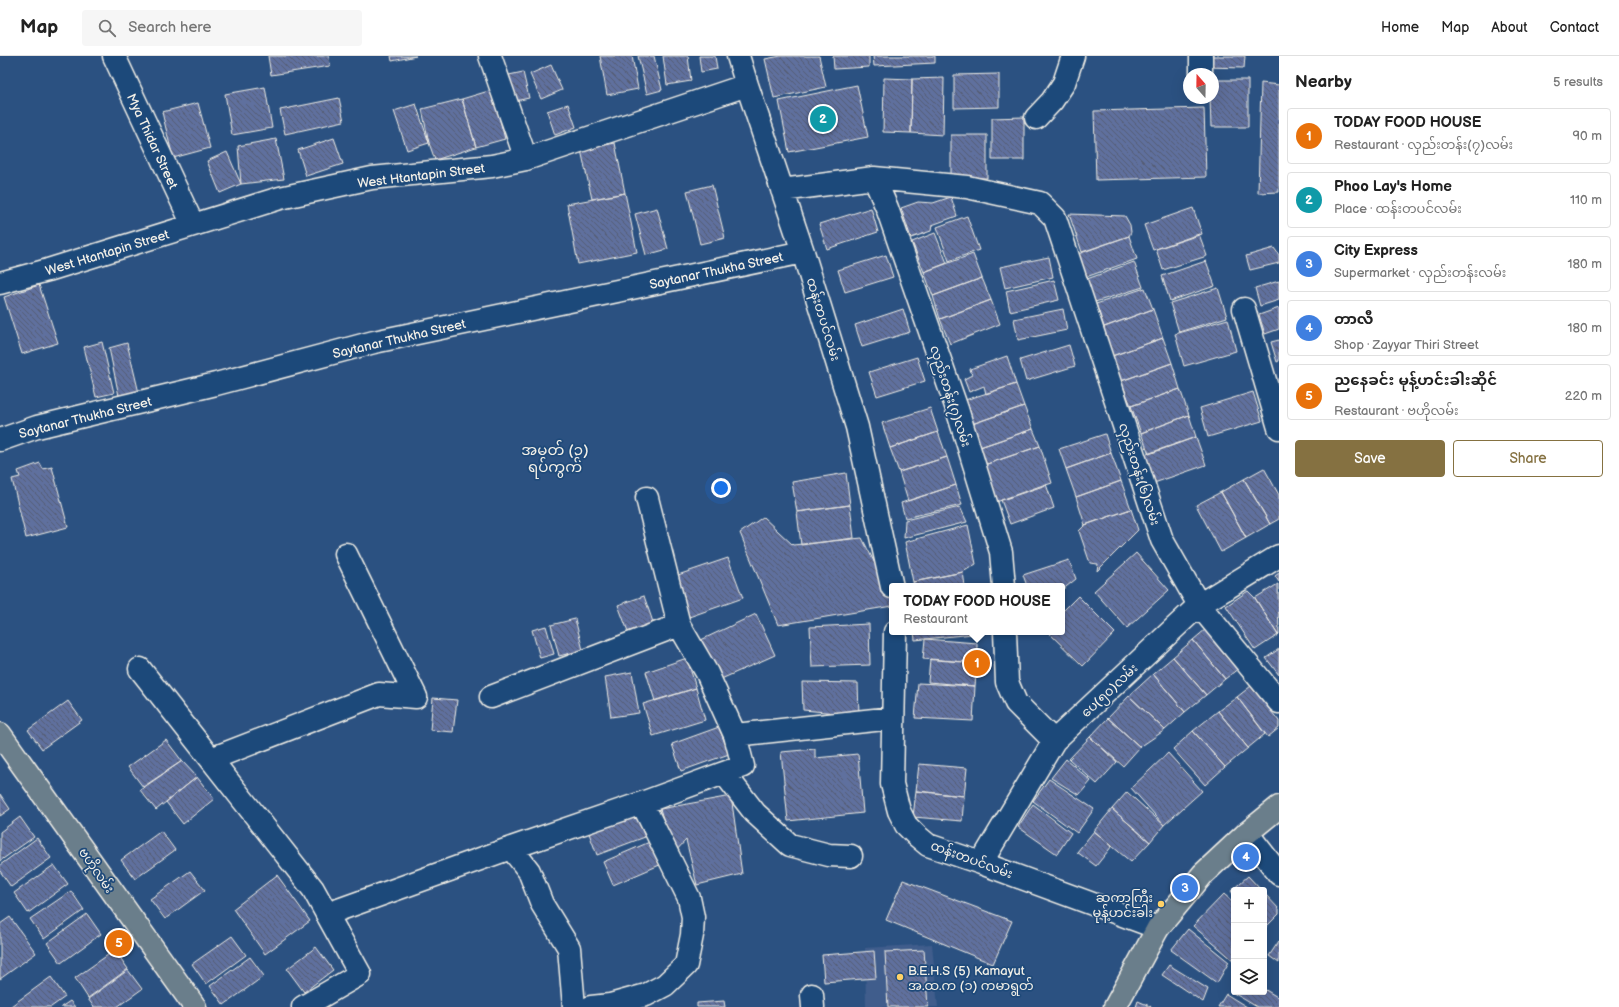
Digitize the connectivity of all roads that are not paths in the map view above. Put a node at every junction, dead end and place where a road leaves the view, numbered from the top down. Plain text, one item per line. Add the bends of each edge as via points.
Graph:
1 (114, 56) edge
2 (490, 56) edge
3 (738, 56) edge
4 (1073, 56) edge
5 (1201, 56) edge
6 (1201, 68) edge
7 (747, 85) junction
8 (1036, 118) dead end
9 (526, 159) junction
10 (874, 178) junction
11 (782, 190) junction
12 (193, 225) junction
13 (802, 252) junction
14 (0, 284) edge
15 (1244, 309) dead end
16 (1279, 428) edge
17 (0, 440) edge
18 (647, 498) dead end
19 (346, 554) dead end
20 (1279, 556) edge
21 (891, 583) edge
22 (1004, 583) edge
23 (1199, 605) junction
24 (679, 625) junction
25 (895, 635) edge
26 (1005, 635) edge
27 (140, 669) dead end
28 (491, 697) dead end
29 (1279, 702) edge
30 (893, 718) junction
31 (0, 734) edge
32 (735, 735) junction
33 (1054, 741) junction
34 (211, 759) junction
35 (724, 773) junction
36 (642, 803) junction
37 (1279, 807) edge
38 (1247, 833) junction
39 (511, 848) junction
40 (851, 856) dead end
41 (982, 863) junction
42 (1279, 874) edge
43 (327, 914) junction
44 (1158, 928) junction
45 (195, 1007) edge
46 (303, 1007) edge
47 (574, 1007) edge
48 (591, 1007) edge
49 (1115, 1007) edge

1 - 12 street, Mya Thidar Street
2 - 9 street
3 - 7 street, ထန်းတပင်လမ်း
4 - 8 street via 1064,83
5 - 6 street
7 - 9 street, West Htantapin Street
7 - 11 street, ထန်းတပင်လမ်း
9 - 12 street, West Htantapin Street via 492,166 372,178 280,198
10 - 11 street
10 - 22 street, လှည်းတန်း(၇)လမ်း via 887,208 957,409 997,537
10 - 23 street, လှည်းတန်း(၆)လမ်း via 967,187 1033,201 1040,203 1054,218 1162,540
11 - 13 street, ထန်းတပင်လမ်း
12 - 14 street, West Htantapin Street
13 - 17 street, Saytanar Thukha Street via 374,342 38,427
13 - 21 street, ထန်းတပင်လမ်း via 857,426
15 - 16 street
18 - 24 street
19 - 34 street via 416,697 379,694
20 - 23 street, ပေ(၅၀)လမ်း
23 - 29 street, လှည်းတန်း(၆)လမ်း
23 - 33 street, ပေ(၅၀)လမ်း
24 - 28 street
24 - 32 street via 707,673
25 - 30 street, ထန်းတပင်လမ်း
26 - 33 street via 1007,682 1016,703
27 - 34 street
30 - 32 street
30 - 41 street, ထန်းတပင်လမ်း via 892,784 899,812 906,825 928,845
31 - 45 main road, ဗဟိုလမ်း
32 - 35 street via 743,766
33 - 41 street, ပေ(၅၀)လမ်း
34 - 43 street via 313,889
35 - 36 street
35 - 40 street via 755,813 790,845 829,855
36 - 39 street
36 - 48 street via 689,898 692,929 686,964 665,985 646,996
37 - 38 main road
38 - 42 street
38 - 44 main road via 1203,874
39 - 43 street
39 - 47 street via 529,871 542,904 569,948
41 - 44 street, ထန်းတပင်လမ်း
43 - 46 street via 360,974
44 - 49 main road

